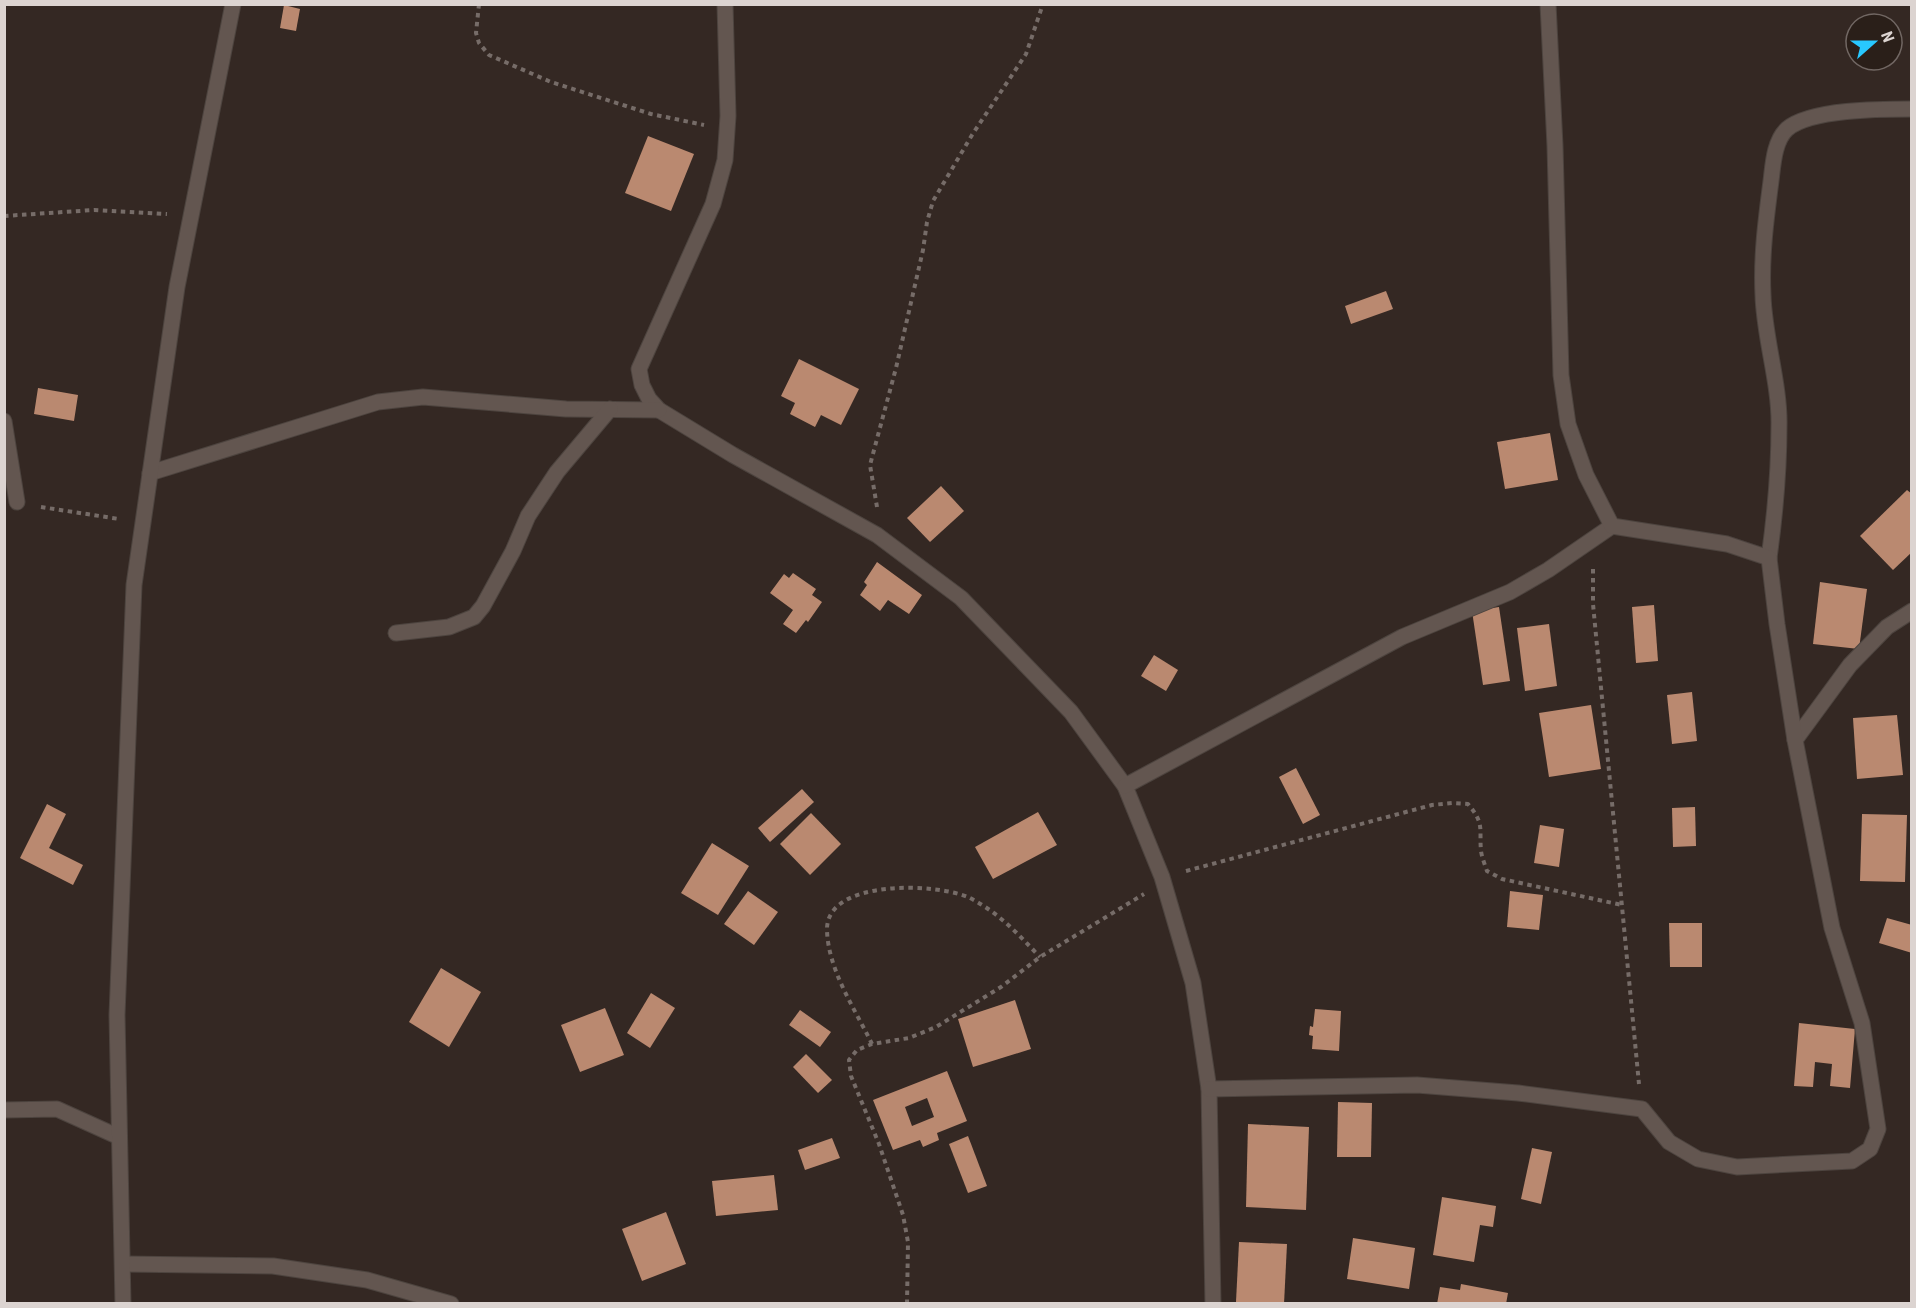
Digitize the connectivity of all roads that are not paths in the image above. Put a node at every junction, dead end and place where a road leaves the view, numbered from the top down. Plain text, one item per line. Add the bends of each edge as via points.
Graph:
1 (233, 4) edge
2 (725, 4) edge
3 (1548, 4) edge
4 (1911, 109) edge
5 (610, 409) junction
6 (658, 410) junction
7 (4, 421) edge
8 (150, 473) junction
9 (17, 502) road end
10 (1611, 526) junction
11 (1769, 558) junction
12 (1911, 611) edge
13 (396, 633) dead end
14 (1795, 740) junction
15 (1125, 786) junction
16 (1209, 1089) junction
17 (4, 1110) edge
18 (119, 1137) junction
19 (123, 1264) junction
20 (123, 1304) edge
21 (451, 1304) edge
22 (1213, 1304) edge

1 - 8 street via 177,287
2 - 6 street via 725,160 713,204 639,369 648,399
3 - 10 street via 1561,375 1568,424 1586,475
4 - 11 street via 1823,115 1786,130 1778,144 1765,231 1762,296 1779,424
5 - 6 street
5 - 8 street via 423,397 378,402
5 - 13 street via 557,472 528,516 513,551 474,617 449,627
6 - 15 street via 877,535 961,597 1071,712
7 - 9 street
8 - 18 street via 134,585 117,1004
10 - 11 street via 1727,544
10 - 15 street via 1510,592 1402,637
11 - 14 street
12 - 14 street via 1887,627 1850,665
14 - 16 street via 1832,928 1862,1023 1878,1129 1870,1149 1852,1161 1737,1167 1698,1159 1669,1142 1642,1109 1518,1093 1417,1085
15 - 16 street via 1162,880 1193,983
16 - 22 street
17 - 18 street via 57,1108
18 - 19 street
19 - 20 street
19 - 21 street via 273,1266 368,1280

